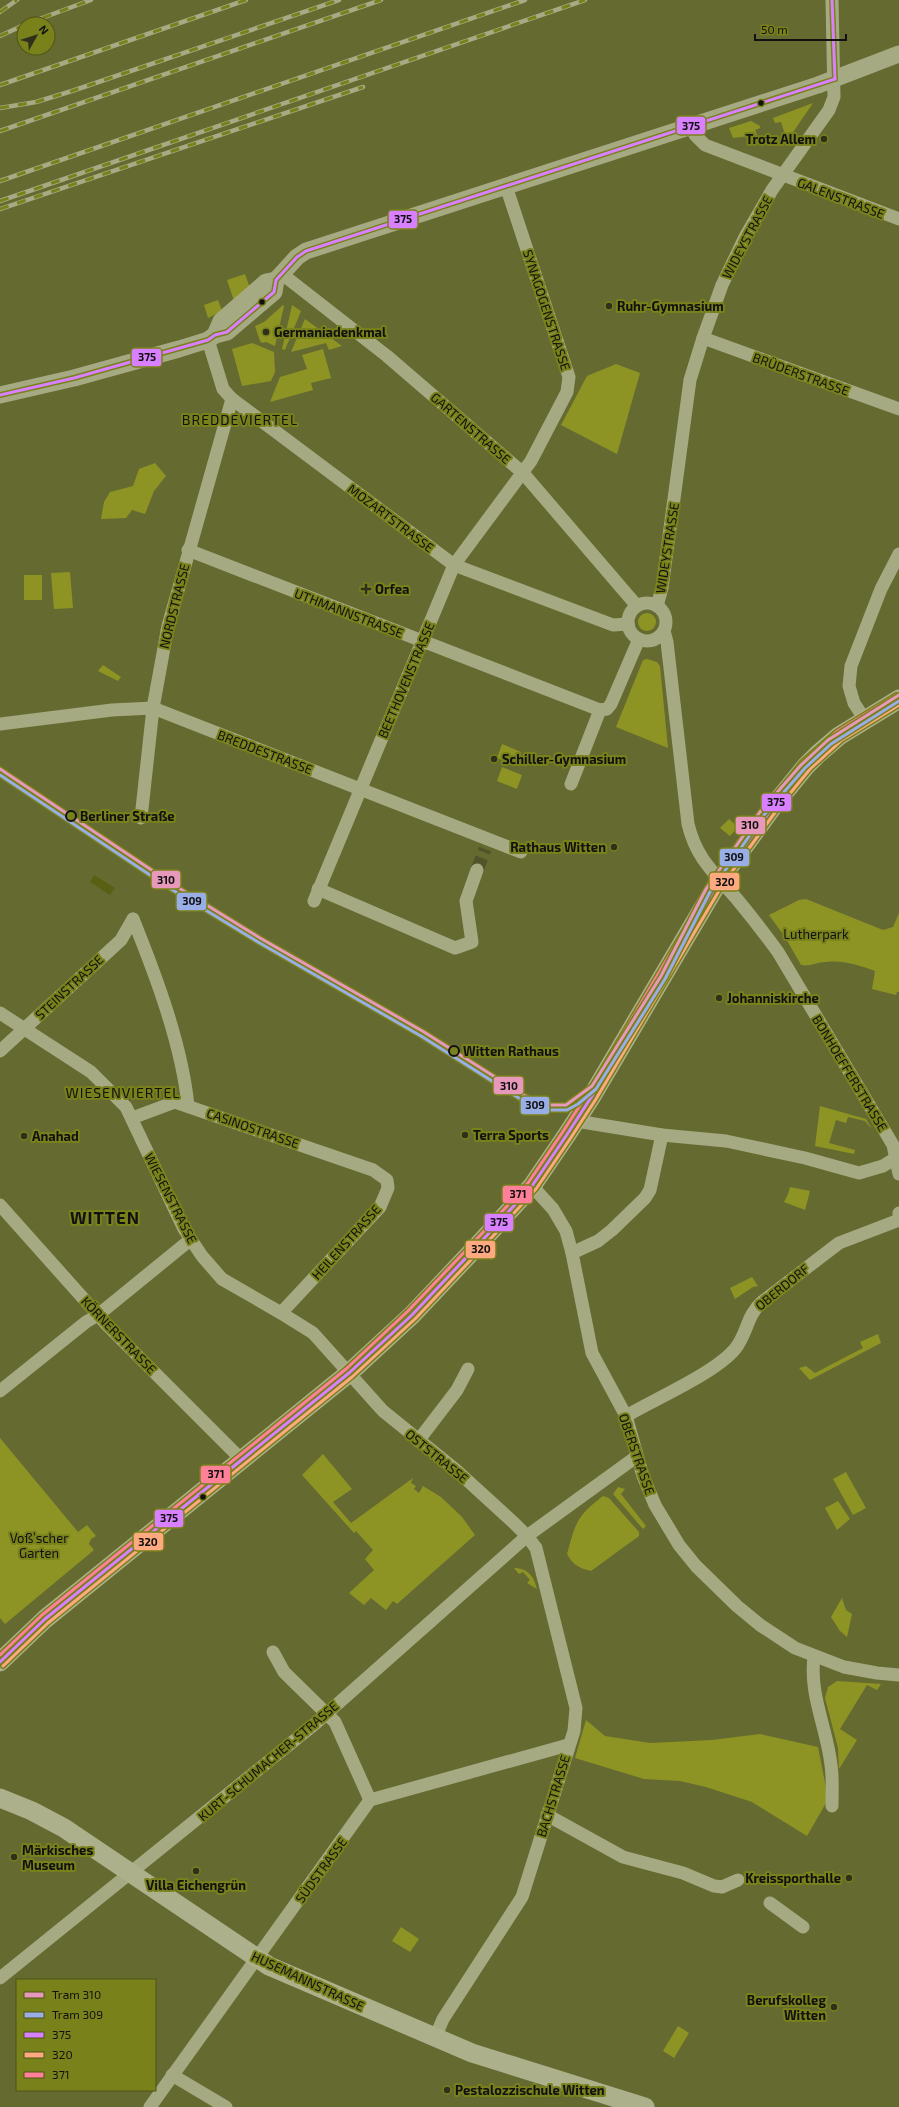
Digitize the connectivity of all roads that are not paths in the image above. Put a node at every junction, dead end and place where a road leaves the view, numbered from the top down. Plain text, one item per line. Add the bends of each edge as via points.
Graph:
1 (832, 0) edge
2 (899, 54) edge
3 (835, 79) junction
4 (692, 126) junction
5 (784, 175) junction
6 (506, 186) junction
7 (899, 219) edge
8 (279, 277) junction
9 (211, 337) junction
10 (703, 338) junction
11 (0, 395) edge
12 (232, 399) junction
13 (899, 410) edge
14 (523, 473) junction
15 (188, 550) junction
16 (899, 554) edge
17 (454, 565) junction
18 (637, 606) junction
19 (657, 606) junction
20 (628, 624) junction
21 (664, 631) junction
22 (639, 639) junction
23 (421, 640) junction
24 (899, 699) edge
25 (153, 708) junction
26 (600, 710) junction
27 (865, 720) junction
28 (0, 724) edge
29 (571, 784) dead end
30 (361, 789) junction
31 (141, 818) dead end
32 (521, 852) dead end
33 (477, 870) tunnel mouth
34 (719, 881) junction
35 (0, 1013) edge
36 (23, 1030) junction
37 (0, 1051) edge
38 (188, 1106) junction
39 (132, 1118) junction
40 (576, 1121) junction
41 (662, 1135) junction
42 (898, 1157) edge
43 (373, 1170) joint
44 (899, 1174) edge
45 (532, 1186) junction
46 (0, 1205) edge
47 (899, 1213) edge
48 (899, 1220) edge
49 (190, 1240) junction
50 (572, 1253) junction
51 (282, 1313) junction
52 (98, 1315) junction
53 (468, 1369) dead end
54 (349, 1373) junction
55 (0, 1391) edge
56 (626, 1416) junction
57 (418, 1441) junction
58 (636, 1457) junction
59 (243, 1460) junction
60 (527, 1536) junction
61 (273, 1652) dead end
62 (814, 1656) junction
63 (3, 1659) edge
64 (899, 1675) edge
65 (326, 1714) junction
66 (568, 1745) junction
67 (0, 1798) edge
68 (370, 1800) junction
69 (832, 1806) dead end
70 (547, 1815) junction
71 (131, 1873) junction
72 (738, 1880) dead end
73 (770, 1903) dead end
74 (803, 1927) dead end
75 (257, 1959) junction
76 (0, 1978) edge
77 (435, 2038) junction
78 (172, 2075) junction
79 (611, 2102) edge
80 (150, 2107) edge
81 (226, 2107) edge
82 (645, 2107) edge

1 - 3 street, WIDEYSTRASSE
2 - 3 street
3 - 4 street
3 - 5 street, WIDEYSTRASSE via 835,93 829,110
4 - 5 street, GALENSTRASSE via 705,145
4 - 6 street
5 - 7 street, GALENSTRASSE
5 - 10 street, WIDEYSTRASSE via 772,190 745,237 722,285
6 - 8 street via 306,251
6 - 14 street, SYNAGOGENSTRASSE via 569,376 567,392 532,461
8 - 9 street via 266,282 221,321
8 - 14 street, GARTENSTRASSE via 387,356
9 - 11 street via 180,350
9 - 12 street, MOZARTSTRASSE via 223,389
10 - 13 street, BRÜDERSTRASSE
10 - 19 street, WIDEYSTRASSE via 690,380 668,551
12 - 15 street, NORDSTRASSE
12 - 17 street, MOZARTSTRASSE
14 - 17 street, BEETHOVENSTRASSE
14 - 18 street, GARTENSTRASSE
15 - 23 street, UTHMANNSTRASSE
15 - 25 street, NORDSTRASSE via 168,626
16 - 27 street via 851,666 849,686 854,703
17 - 20 street, MOZARTSTRASSE via 613,626
17 - 23 street, BEETHOVENSTRASSE
18 - 19 street via 646,603
18 - 20 street via 631,612
19 - 21 street via 664,612
20 - 22 street via 632,633
21 - 22 street via 651,641
21 - 34 street via 688,824 699,855
22 - 26 street via 611,704 607,709
23 - 26 street, UTHMANNSTRASSE
23 - 30 street, BEETHOVENSTRASSE
24 - 27 main road
25 - 28 street, BREDDESTRASSE via 112,710
25 - 30 street, BREDDESTRASSE
25 - 31 street, NORDSTRASSE
26 - 29 street
27 - 34 main road via 839,736 806,766
30 - 32 street, BREDDESTRASSE via 487,844
30 - 33 street, BEETHOVENSTRASSE via 316,895 454,948 472,942 466,901
34 - 40 main road
34 - 42 street, BONHOEFFERSTRASSE via 778,952
35 - 36 street, WIESENSTRASSE
36 - 37 street, STEINSTRASSE
36 - 38 street, STEINSTRASSE via 121,940 133,918 159,989 185,1076
36 - 39 street, WIESENSTRASSE via 91,1072 126,1107
38 - 39 street, CASINOSTRASSE via 175,1102
38 - 43 street, CASINOSTRASSE
39 - 49 street, WIESENSTRASSE
40 - 41 street
40 - 45 main road
41 - 42 street via 726,1141 859,1173 883,1166
41 - 50 street via 650,1190 645,1198 598,1241
42 - 44 street, BONHOEFFERSTRASSE
43 - 51 street, HEILENSTRASSE via 387,1180 388,1188 380,1207
45 - 50 street, OBERSTRASSE via 557,1214 566,1231
45 - 54 main road via 412,1315
46 - 52 street, KÖRNERSTRASSE
47 - 48 street
48 - 56 street, OBERDORF via 839,1243 753,1310 740,1341 725,1358 712,1368
49 - 51 street, WIESENSTRASSE via 222,1279
49 - 52 street
50 - 56 street, OBERSTRASSE via 592,1353
51 - 54 street, WIESENSTRASSE via 313,1333
52 - 55 street
52 - 59 street, KÖRNERSTRASSE
53 - 57 street via 457,1390
54 - 57 street, OSTSTRASSE via 373,1401
54 - 59 main road
56 - 58 street, OBERSTRASSE
57 - 60 street, OSTSTRASSE via 456,1470
58 - 60 street, KURT-SCHUMACHER-STRASSE
58 - 62 street, OBERSTRASSE via 649,1491 678,1546 760,1625 795,1648
59 - 63 main road via 110,1566
60 - 65 street, KURT-SCHUMACHER-STRASSE
60 - 66 street, BACHSTRASSE via 539,1555 554,1627 576,1708 574,1731
61 - 65 street via 284,1672
62 - 64 street, OBERSTRASSE via 847,1667
62 - 69 street via 814,1693 831,1766
65 - 68 street via 335,1722
65 - 71 street, KURT-SCHUMACHER-STRASSE
66 - 68 street
66 - 70 street, BACHSTRASSE
67 - 71 main road, HUSEMANNSTRASSE via 57,1824
68 - 75 street, SÜDSTRASSE
70 - 72 street via 623,1857 683,1873 714,1886 722,1887
70 - 77 street, BACHSTRASSE via 522,1897 443,2019
71 - 75 main road, HUSEMANNSTRASSE
71 - 76 street, KURT-SCHUMACHER-STRASSE
73 - 74 street
75 - 77 main road, HUSEMANNSTRASSE
75 - 78 street, SÜDSTRASSE
77 - 79 main road, HUSEMANNSTRASSE
78 - 80 street, SÜDSTRASSE
78 - 81 street
79 - 82 main road, HUSEMANNSTRASSE

